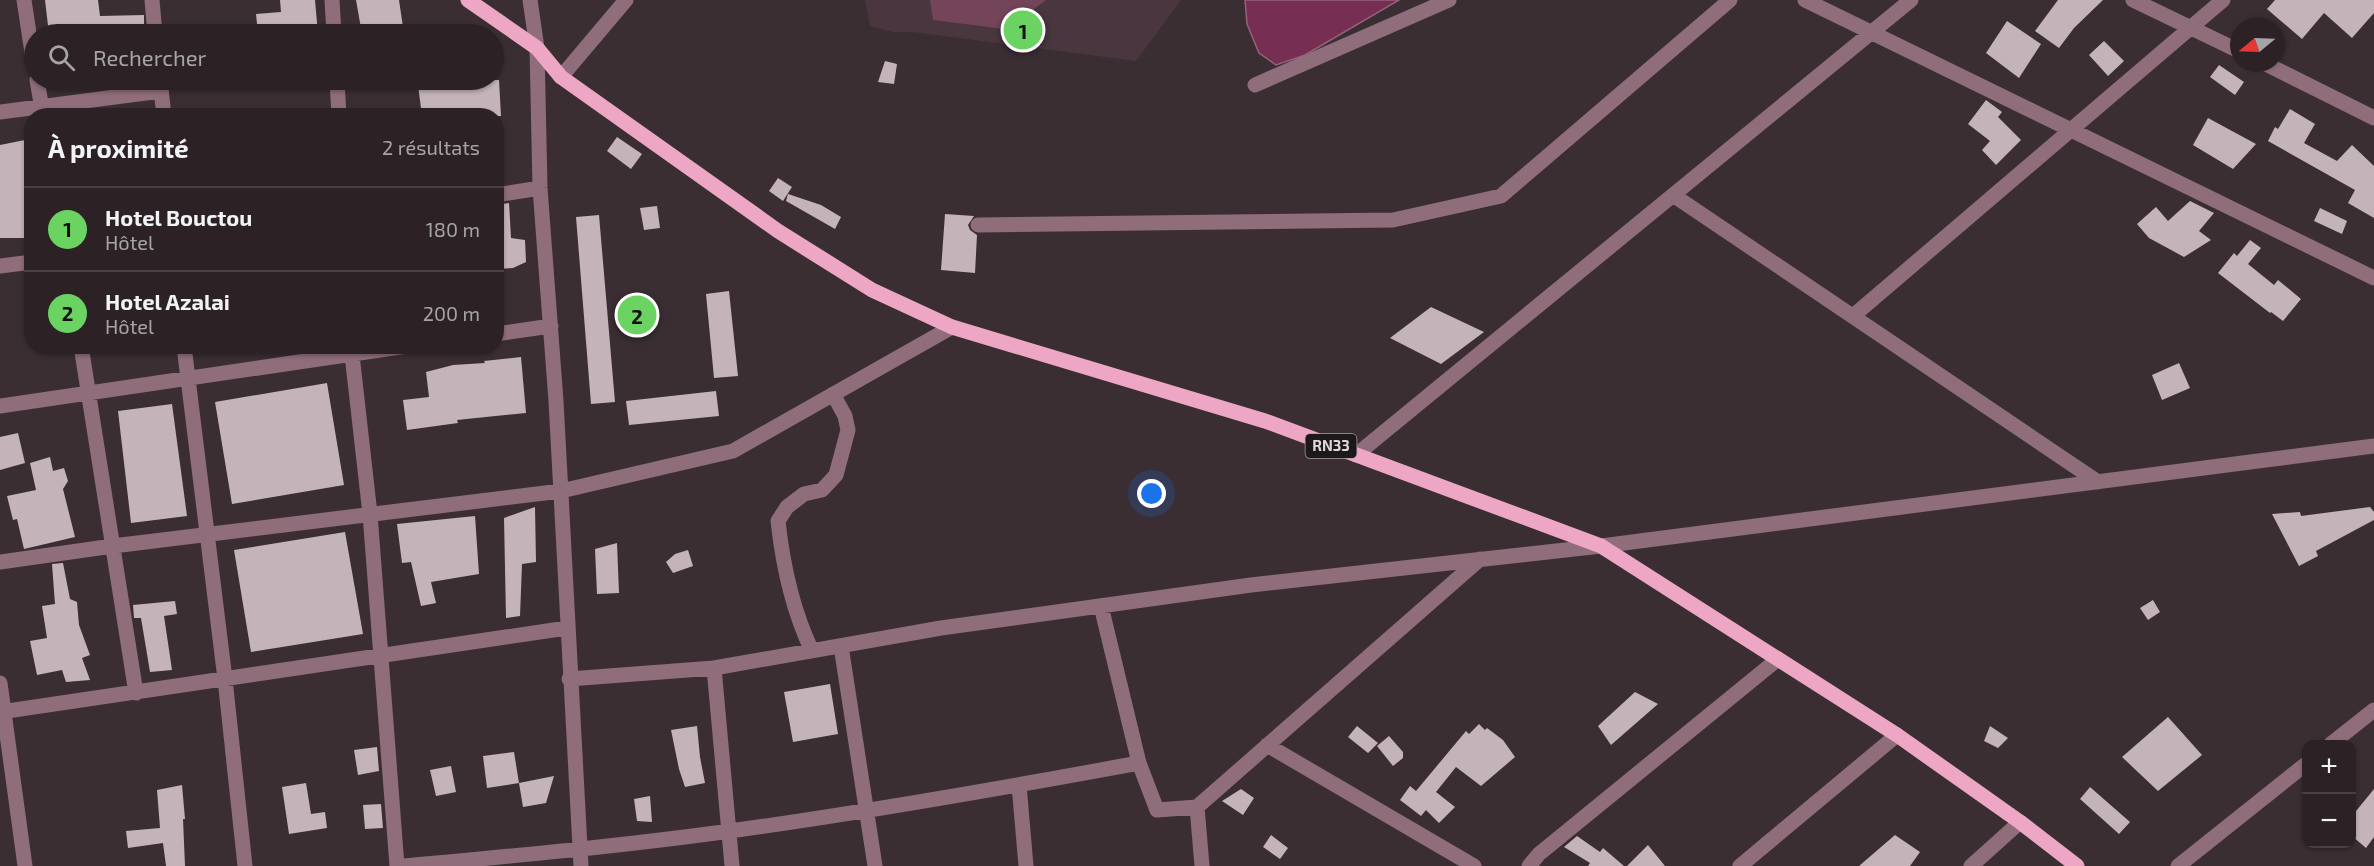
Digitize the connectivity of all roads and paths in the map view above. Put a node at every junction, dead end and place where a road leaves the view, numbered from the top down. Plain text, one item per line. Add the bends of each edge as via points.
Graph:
1 (24, 0) edge
2 (152, 0) edge
3 (332, 0) edge
4 (468, 0) edge
5 (530, 0) edge
6 (626, 0) edge
7 (1449, 0) edge
8 (1730, 0) edge
9 (1805, 0) edge
10 (1911, 0) edge
11 (2133, 0) edge
12 (2223, 0) edge
13 (28, 24) edge
14 (154, 24) edge
15 (333, 24) edge
16 (502, 24) edge
17 (504, 25) edge
18 (2190, 28) junction
19 (1871, 33) junction
20 (2230, 47) edge
21 (537, 48) junction
22 (2283, 72) edge
23 (561, 77) junction
24 (1255, 85) dead end
25 (39, 90) edge
26 (138, 90) edge
27 (161, 90) edge
28 (338, 90) edge
29 (42, 108) edge
30 (56, 108) edge
31 (163, 108) edge
32 (339, 108) edge
33 (24, 111) edge
34 (0, 112) edge
35 (2372, 114) edge
36 (2071, 130) junction
37 (540, 188) junction
38 (504, 194) edge
39 (1673, 195) junction
40 (978, 225) dead end
41 (24, 263) edge
42 (0, 266) edge
43 (2374, 278) edge
44 (1853, 316) junction
45 (551, 326) junction
46 (952, 327) junction
47 (504, 333) edge
48 (82, 354) edge
49 (184, 354) edge
50 (327, 354) edge
51 (351, 354) edge
52 (186, 378) junction
53 (89, 392) junction
54 (833, 394) junction
55 (0, 406) edge
56 (2374, 446) edge
57 (1356, 455) junction
58 (2098, 482) junction
59 (561, 491) junction
60 (370, 514) junction
61 (206, 534) junction
62 (113, 546) junction
63 (1601, 546) junction
64 (1480, 559) junction
65 (0, 562) edge
66 (1101, 606) junction
67 (567, 628) junction
68 (841, 646) junction
69 (812, 651) junction
70 (381, 656) junction
71 (1778, 659) junction
72 (714, 668) junction
73 (225, 679) junction
74 (569, 679) junction
75 (0, 683) edge
76 (136, 693) junction
77 (2374, 710) edge
78 (3, 712) edge
79 (1897, 735) junction
80 (2336, 740) edge
81 (1267, 745) junction
82 (1139, 763) junction
83 (2302, 768) edge
84 (1019, 785) junction
85 (1197, 807) junction
86 (866, 811) junction
87 (2020, 822) junction
88 (730, 831) junction
89 (580, 858) edge
90 (25, 866) edge
91 (245, 866) edge
92 (397, 866) edge
93 (404, 866) edge
94 (732, 866) edge
95 (875, 866) edge
96 (1026, 866) edge
97 (1202, 866) edge
98 (1474, 866) edge
99 (1529, 866) edge
100 (1740, 866) edge
101 (1971, 866) edge
102 (2077, 866) edge
103 (2178, 866) edge

1 - 13 street
2 - 14 street
3 - 15 street
4 - 16 main road, RN33
5 - 21 street
6 - 23 street
7 - 24 street
8 - 40 street via 1501,196 1393,220
9 - 19 street
10 - 19 street
11 - 18 street
12 - 18 street
17 - 21 main road, RN33
18 - 20 street
18 - 36 street
19 - 36 street
19 - 39 street
21 - 23 main road, RN33
21 - 37 street
22 - 35 street
23 - 46 main road, RN33 via 787,237 872,290
25 - 29 street
26 - 30 street
27 - 31 street
28 - 32 street
33 - 34 street
36 - 43 street
36 - 44 street
37 - 38 street
37 - 45 street
39 - 44 street
39 - 57 street
41 - 42 street
44 - 58 street
45 - 47 street
45 - 59 street
46 - 54 street
46 - 57 main road, RN33 via 1265,421
48 - 53 street
49 - 52 street
50 - 52 street
51 - 60 street
52 - 53 street
52 - 61 street
53 - 55 street
53 - 62 street
54 - 59 street via 733,451
54 - 69 street via 848,430 836,475 822,490 804,494 787,507 778,521 789,591
56 - 58 street
57 - 63 main road, RN33
58 - 63 street
59 - 60 street
59 - 67 street
60 - 61 street
60 - 70 street
61 - 62 street
61 - 73 street
62 - 65 street
62 - 76 street
63 - 64 street
63 - 71 main road, RN33
64 - 66 street
64 - 81 street
66 - 68 street
66 - 82 street
67 - 70 street
67 - 74 street
68 - 69 street
68 - 86 street
69 - 72 street
70 - 73 street
70 - 92 street
71 - 79 main road, RN33
71 - 99 street
72 - 74 street
72 - 88 street
73 - 76 street
73 - 91 street
74 - 89 street
75 - 78 street
76 - 78 street
77 - 80 street
78 - 90 street
79 - 87 main road, RN33
79 - 100 street
81 - 85 street
81 - 98 street
82 - 84 street
82 - 85 street via 1157,810
83 - 103 street
84 - 86 street
84 - 96 street
85 - 97 street
86 - 88 street
86 - 95 street
87 - 101 street
87 - 102 main road, RN33
88 - 89 street
88 - 94 street
89 - 93 street

